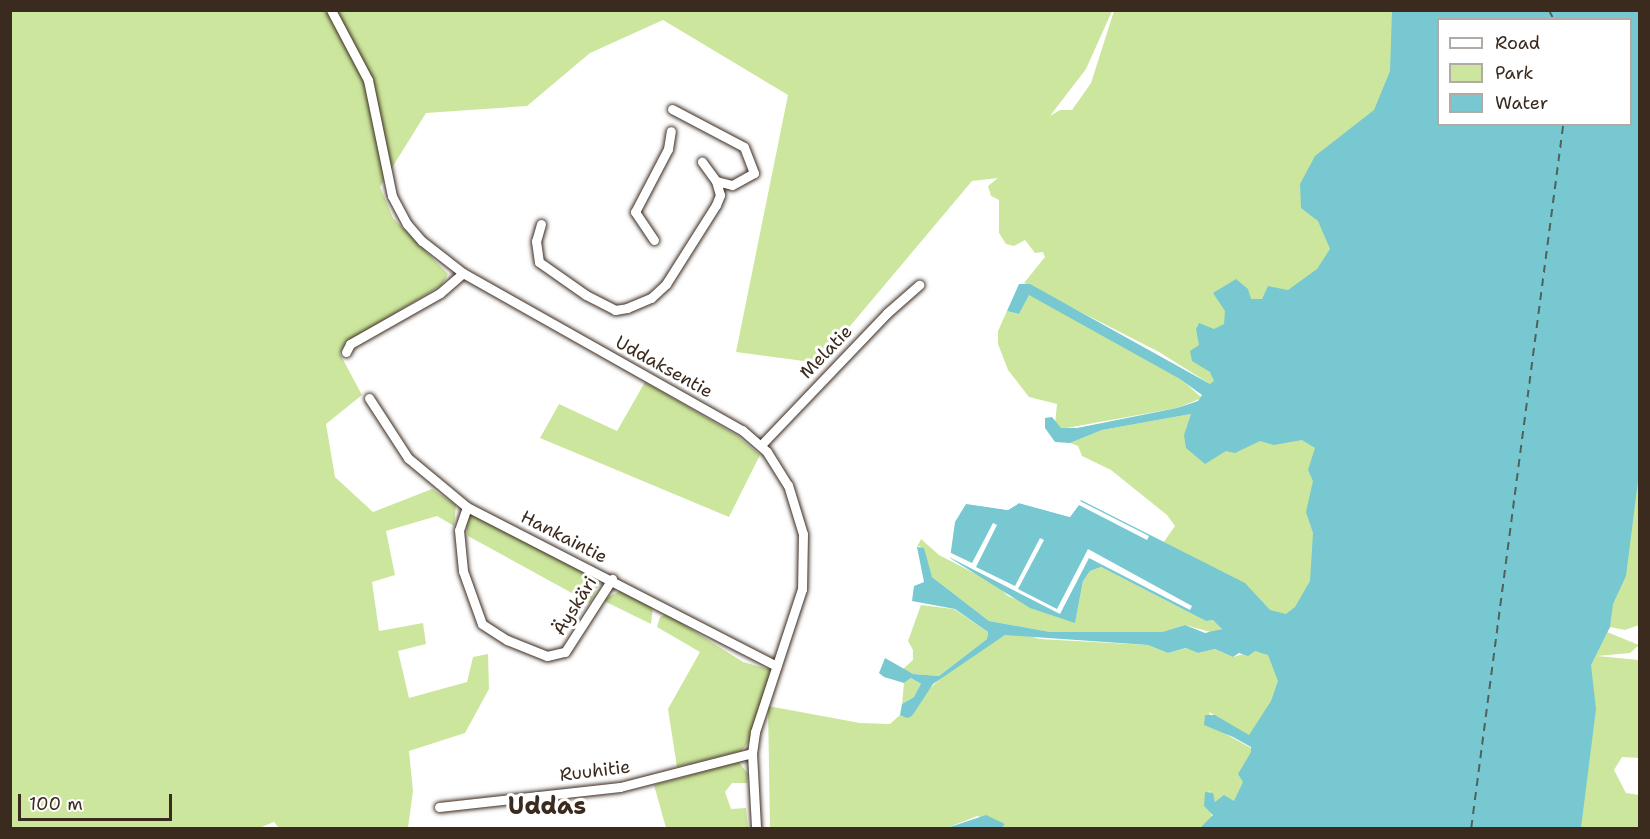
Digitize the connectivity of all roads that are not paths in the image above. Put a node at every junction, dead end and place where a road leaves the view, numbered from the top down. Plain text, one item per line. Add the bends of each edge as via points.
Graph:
1 (331, 10) edge
2 (672, 109) dead end
3 (671, 131) dead end
4 (702, 162) dead end
5 (716, 181) junction
6 (541, 224) dead end
7 (654, 240) dead end
8 (463, 273) junction
9 (919, 285) dead end
10 (346, 352) dead end
11 (369, 398) dead end
12 (761, 445) junction
13 (467, 507) junction
14 (612, 579) junction
15 (777, 666) junction
16 (752, 753) junction
17 (439, 807) dead end
18 (756, 828) edge

1 - 8 street, Uddaksentie via 368,80 392,196 414,232 441,259
2 - 5 street via 744,147 754,173 732,185
3 - 7 street via 668,149 635,212
4 - 5 street
5 - 6 street via 720,195 716,206 666,284 651,298 627,308 615,310 586,295 539,262 536,241
8 - 10 street via 440,293 350,344
8 - 12 street, Uddaksentie via 665,385
9 - 12 street, Melatie via 887,313
11 - 13 street, Hankaintie via 408,458
12 - 15 street, Uddaksentie via 795,500 803,534 802,589
13 - 14 street, Hankaintie
13 - 14 street, Äyskäri via 459,530 463,571 482,624 507,640 547,656 565,652
14 - 15 street, Hankaintie
15 - 16 street, Uddaksentie
16 - 17 street, Ruuhitie via 620,787
16 - 18 street, Uddaksentie

